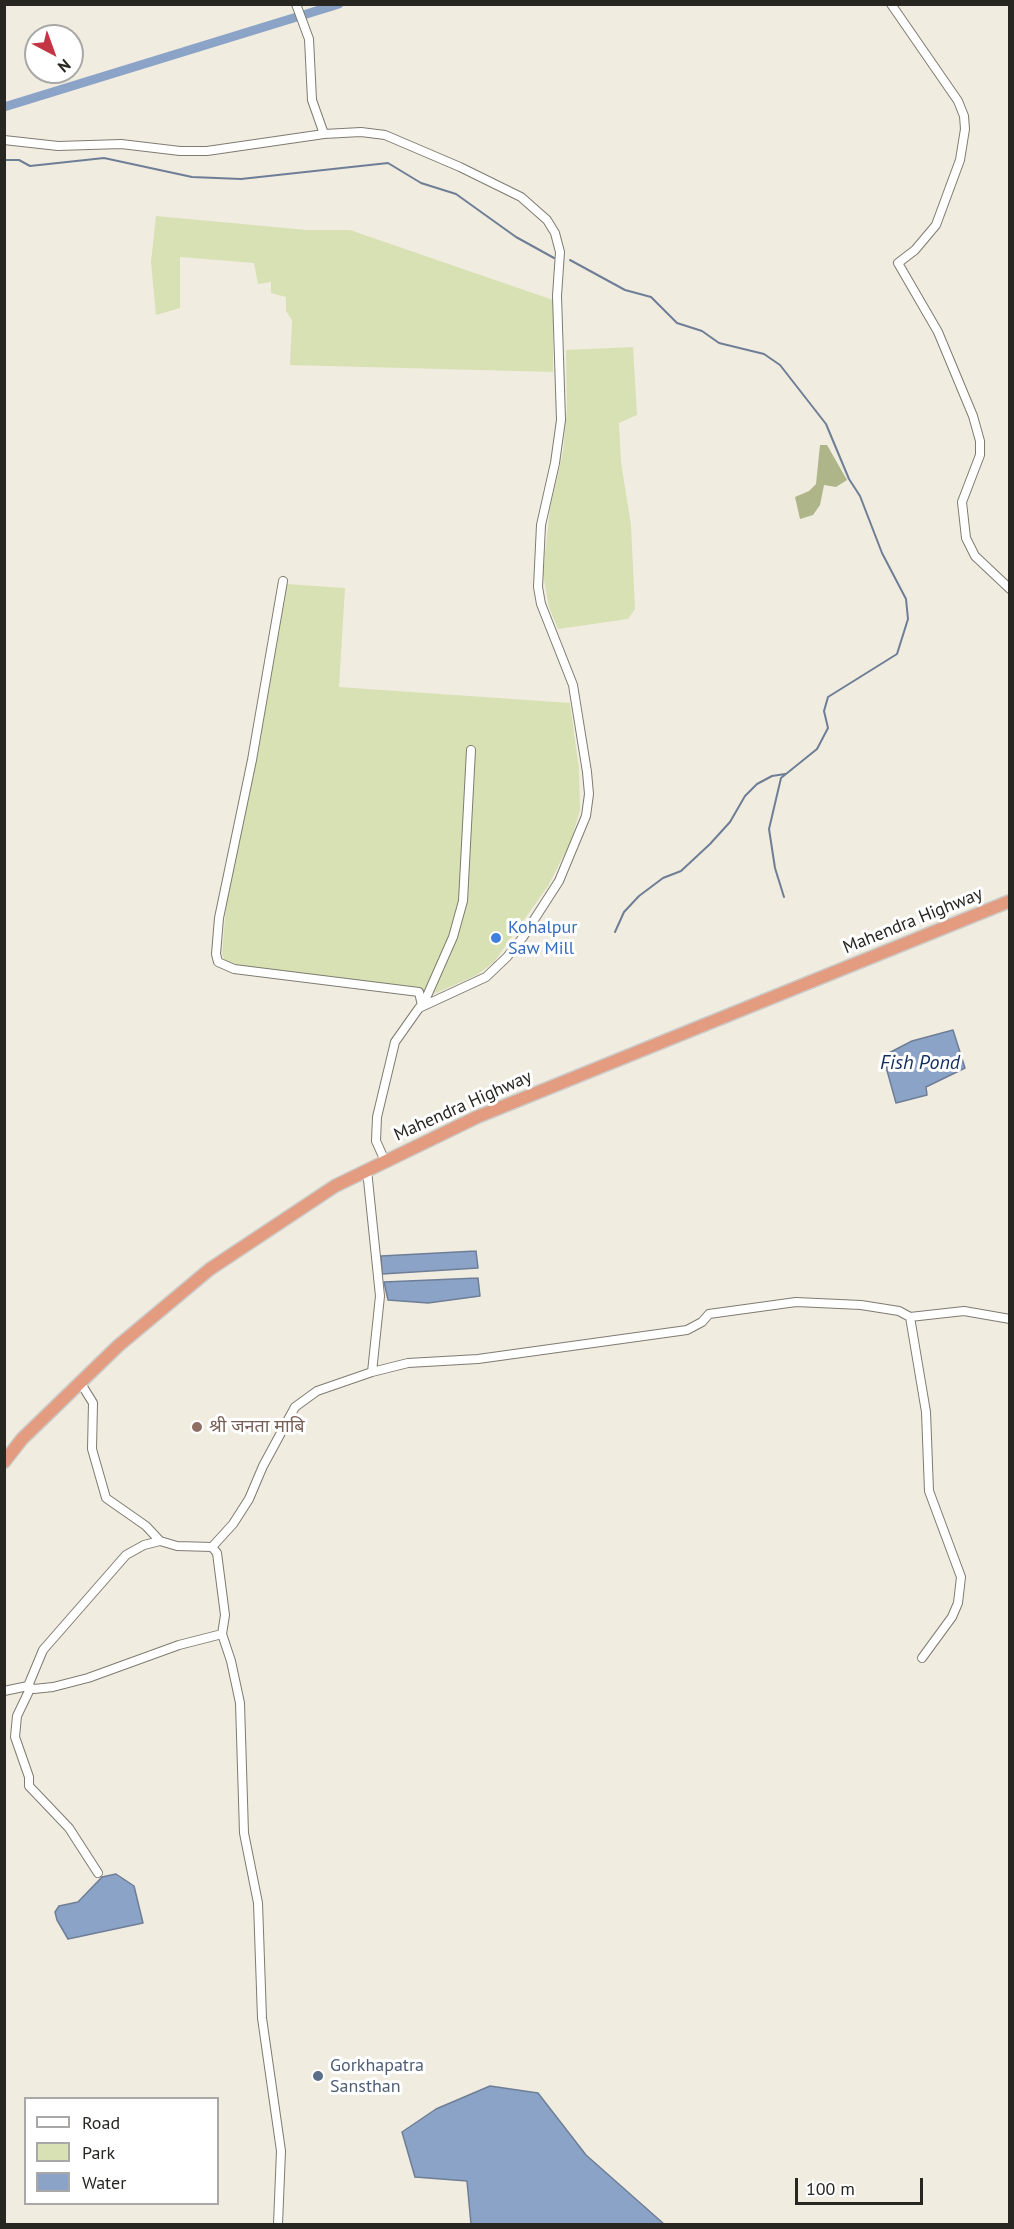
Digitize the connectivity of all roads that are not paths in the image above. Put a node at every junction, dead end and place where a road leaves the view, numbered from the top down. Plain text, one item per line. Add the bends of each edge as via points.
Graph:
1 (296, 4) edge
2 (891, 4) edge
3 (324, 134) junction
4 (4, 140) edge
5 (283, 581) dead end
6 (1010, 589) edge
7 (471, 750) dead end
8 (1010, 901) edge
9 (422, 1006) junction
10 (385, 1161) junction
11 (366, 1170) junction
12 (910, 1317) junction
13 (1010, 1319) edge
14 (372, 1372) junction
15 (80, 1382) junction
16 (4, 1462) edge
17 (160, 1541) junction
18 (212, 1547) junction
19 (222, 1634) junction
20 (922, 1658) dead end
21 (28, 1686) junction
22 (4, 1691) edge
23 (98, 1873) dead end
24 (278, 2224) edge

1 - 3 street via 309,39 312,100
2 - 6 street via 958,101 964,116 960,160 936,225 915,250 898,262 938,332 980,441 980,455 962,502 966,538 975,556
3 - 4 street via 180,152 121,144 58,146
3 - 9 street via 386,135 460,166 521,197 540,213 555,233 560,252 561,420 541,525 538,587 573,685 589,794 586,816 559,881 507,957 486,977
5 - 9 street via 219,918 218,962 234,969 419,992
7 - 9 street via 463,901 453,937
8 - 10 highway, Mahendra Highway via 477,1117
9 - 10 street via 395,1042 377,1117 376,1141
10 - 11 highway, Mahendra Highway
11 - 14 street via 380,1296
11 - 15 highway, Mahendra Highway via 335,1186 210,1269
12 - 13 street via 964,1311
12 - 14 street via 899,1311 861,1305 796,1302 709,1314 702,1323 687,1330 478,1359 408,1363
12 - 20 street via 926,1412 929,1491 961,1577 952,1617
14 - 18 street via 317,1391 295,1407 249,1499
15 - 16 highway, Mahendra Highway
15 - 17 street via 93,1403 92,1449 106,1498 146,1526
17 - 18 street via 177,1546
17 - 21 street via 126,1555 109,1572 43,1650
18 - 19 street via 217,1553 225,1615
19 - 21 street via 88,1678 53,1687
19 - 24 street via 240,1703 244,1833 258,1903 262,2018 281,2151
21 - 22 street
21 - 23 street via 17,1716 15,1737 29,1786 63,1821

